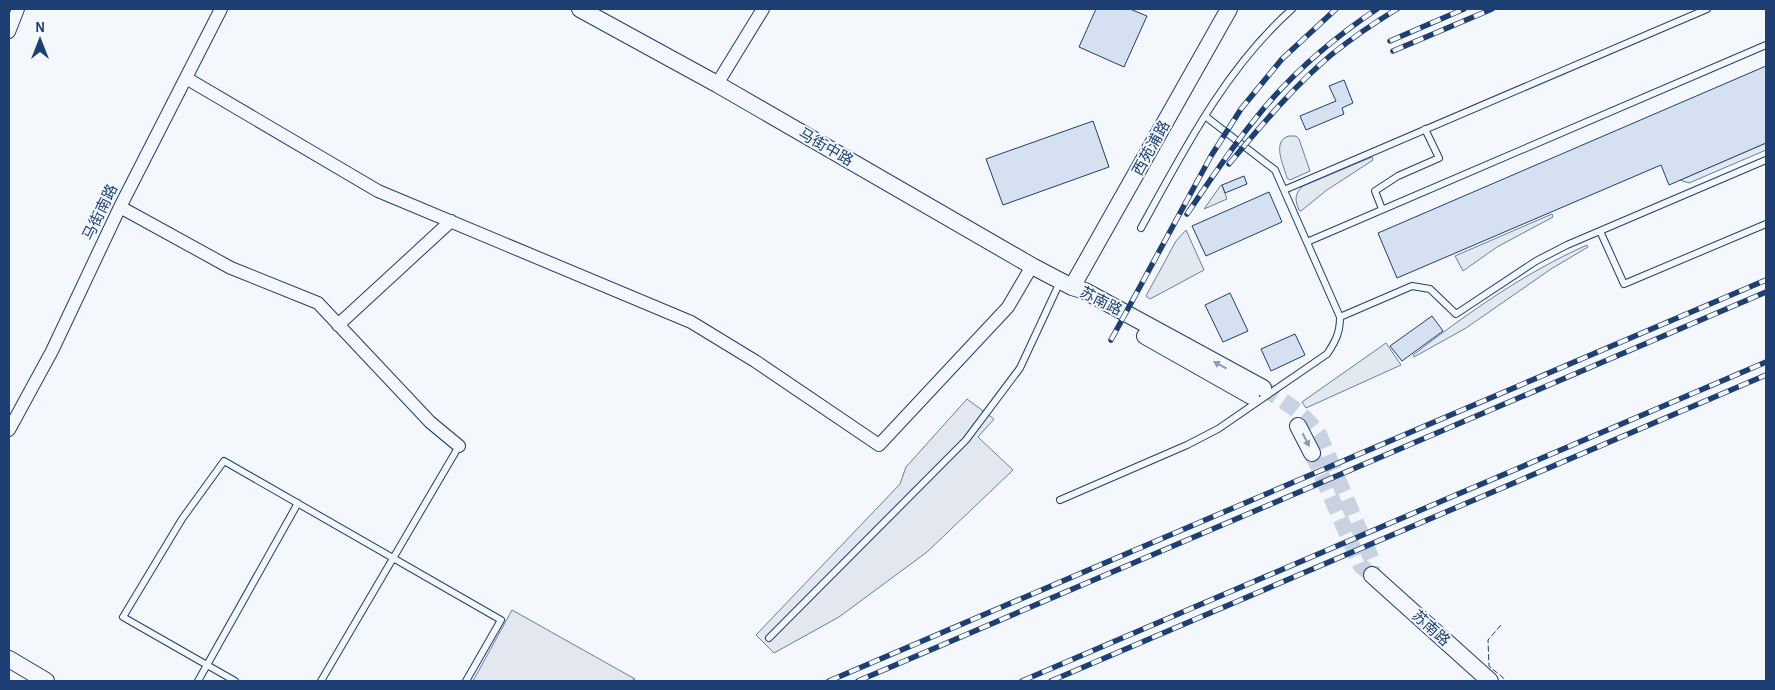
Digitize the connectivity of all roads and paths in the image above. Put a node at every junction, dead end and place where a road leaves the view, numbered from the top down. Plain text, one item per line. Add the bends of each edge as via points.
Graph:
1 (18, 9) edge
2 (221, 9) edge
3 (580, 9) edge
4 (763, 9) edge
5 (1229, 9) edge
6 (1292, 9) edge
7 (1707, 9) edge
8 (9, 32) edge
9 (1766, 45) edge
10 (186, 78) junction
11 (717, 84) junction
12 (1205, 116) junction
13 (1425, 129) junction
14 (1766, 160) edge
15 (1284, 190) junction
16 (120, 207) junction
17 (1382, 209) junction
18 (451, 221) junction
19 (1766, 224) edge
20 (1141, 228) dead end
21 (1600, 231) junction
22 (1307, 242) junction
23 (1032, 266) junction
24 (1066, 284) junction
25 (1340, 316) junction
26 (338, 325) junction
27 (1257, 392) tunnel mouth
28 (1298, 426) dead end
29 (9, 430) edge
30 (459, 446) joint
31 (1312, 453) tunnel mouth
32 (1060, 500) dead end
33 (298, 503) junction
34 (393, 557) junction
35 (1372, 574) dead end
36 (769, 638) dead end
37 (9, 659) edge
38 (207, 666) junction
39 (46, 681) edge
40 (198, 681) edge
41 (236, 681) edge
42 (321, 681) edge
43 (466, 681) edge
44 (1490, 681) edge

1 - 8 street
2 - 10 street, 马街南路
3 - 11 street, 马街中路
4 - 11 street
5 - 24 street, 西苑浦路
6 - 12 lane via 1244,58
7 - 13 lane
9 - 17 lane
10 - 16 street, 马街南路
10 - 18 street via 378,191
11 - 23 street, 马街中路
12 - 15 lane via 1275,170
12 - 20 lane
13 - 15 lane
13 - 17 lane via 1439,158 1398,176 1375,191
14 - 21 lane
15 - 22 lane
16 - 26 street via 231,268 318,303
16 - 29 street, 马街南路 via 52,351
17 - 22 lane
18 - 23 street via 691,322 879,445 1008,307
18 - 26 street
19 - 21 lane via 1624,284
21 - 25 lane via 1536,261 1456,314 1430,289 1412,286
22 - 25 lane
23 - 24 street, 马街中路
24 - 27 street, 苏南路 via 1085,291
24 - 36 lane via 1020,368 966,440
25 - 32 lane via 1340,331 1327,354 1218,429
26 - 30 street via 430,422
28 -> 31 street
30 - 34 lane
33 - 34 lane
33 - 38 lane
33 - 38 lane via 224,461 182,519 123,617
34 - 42 lane
34 - 43 lane via 501,620
35 - 44 street, 苏南路
37 - 39 street
38 - 40 lane
38 - 41 lane

